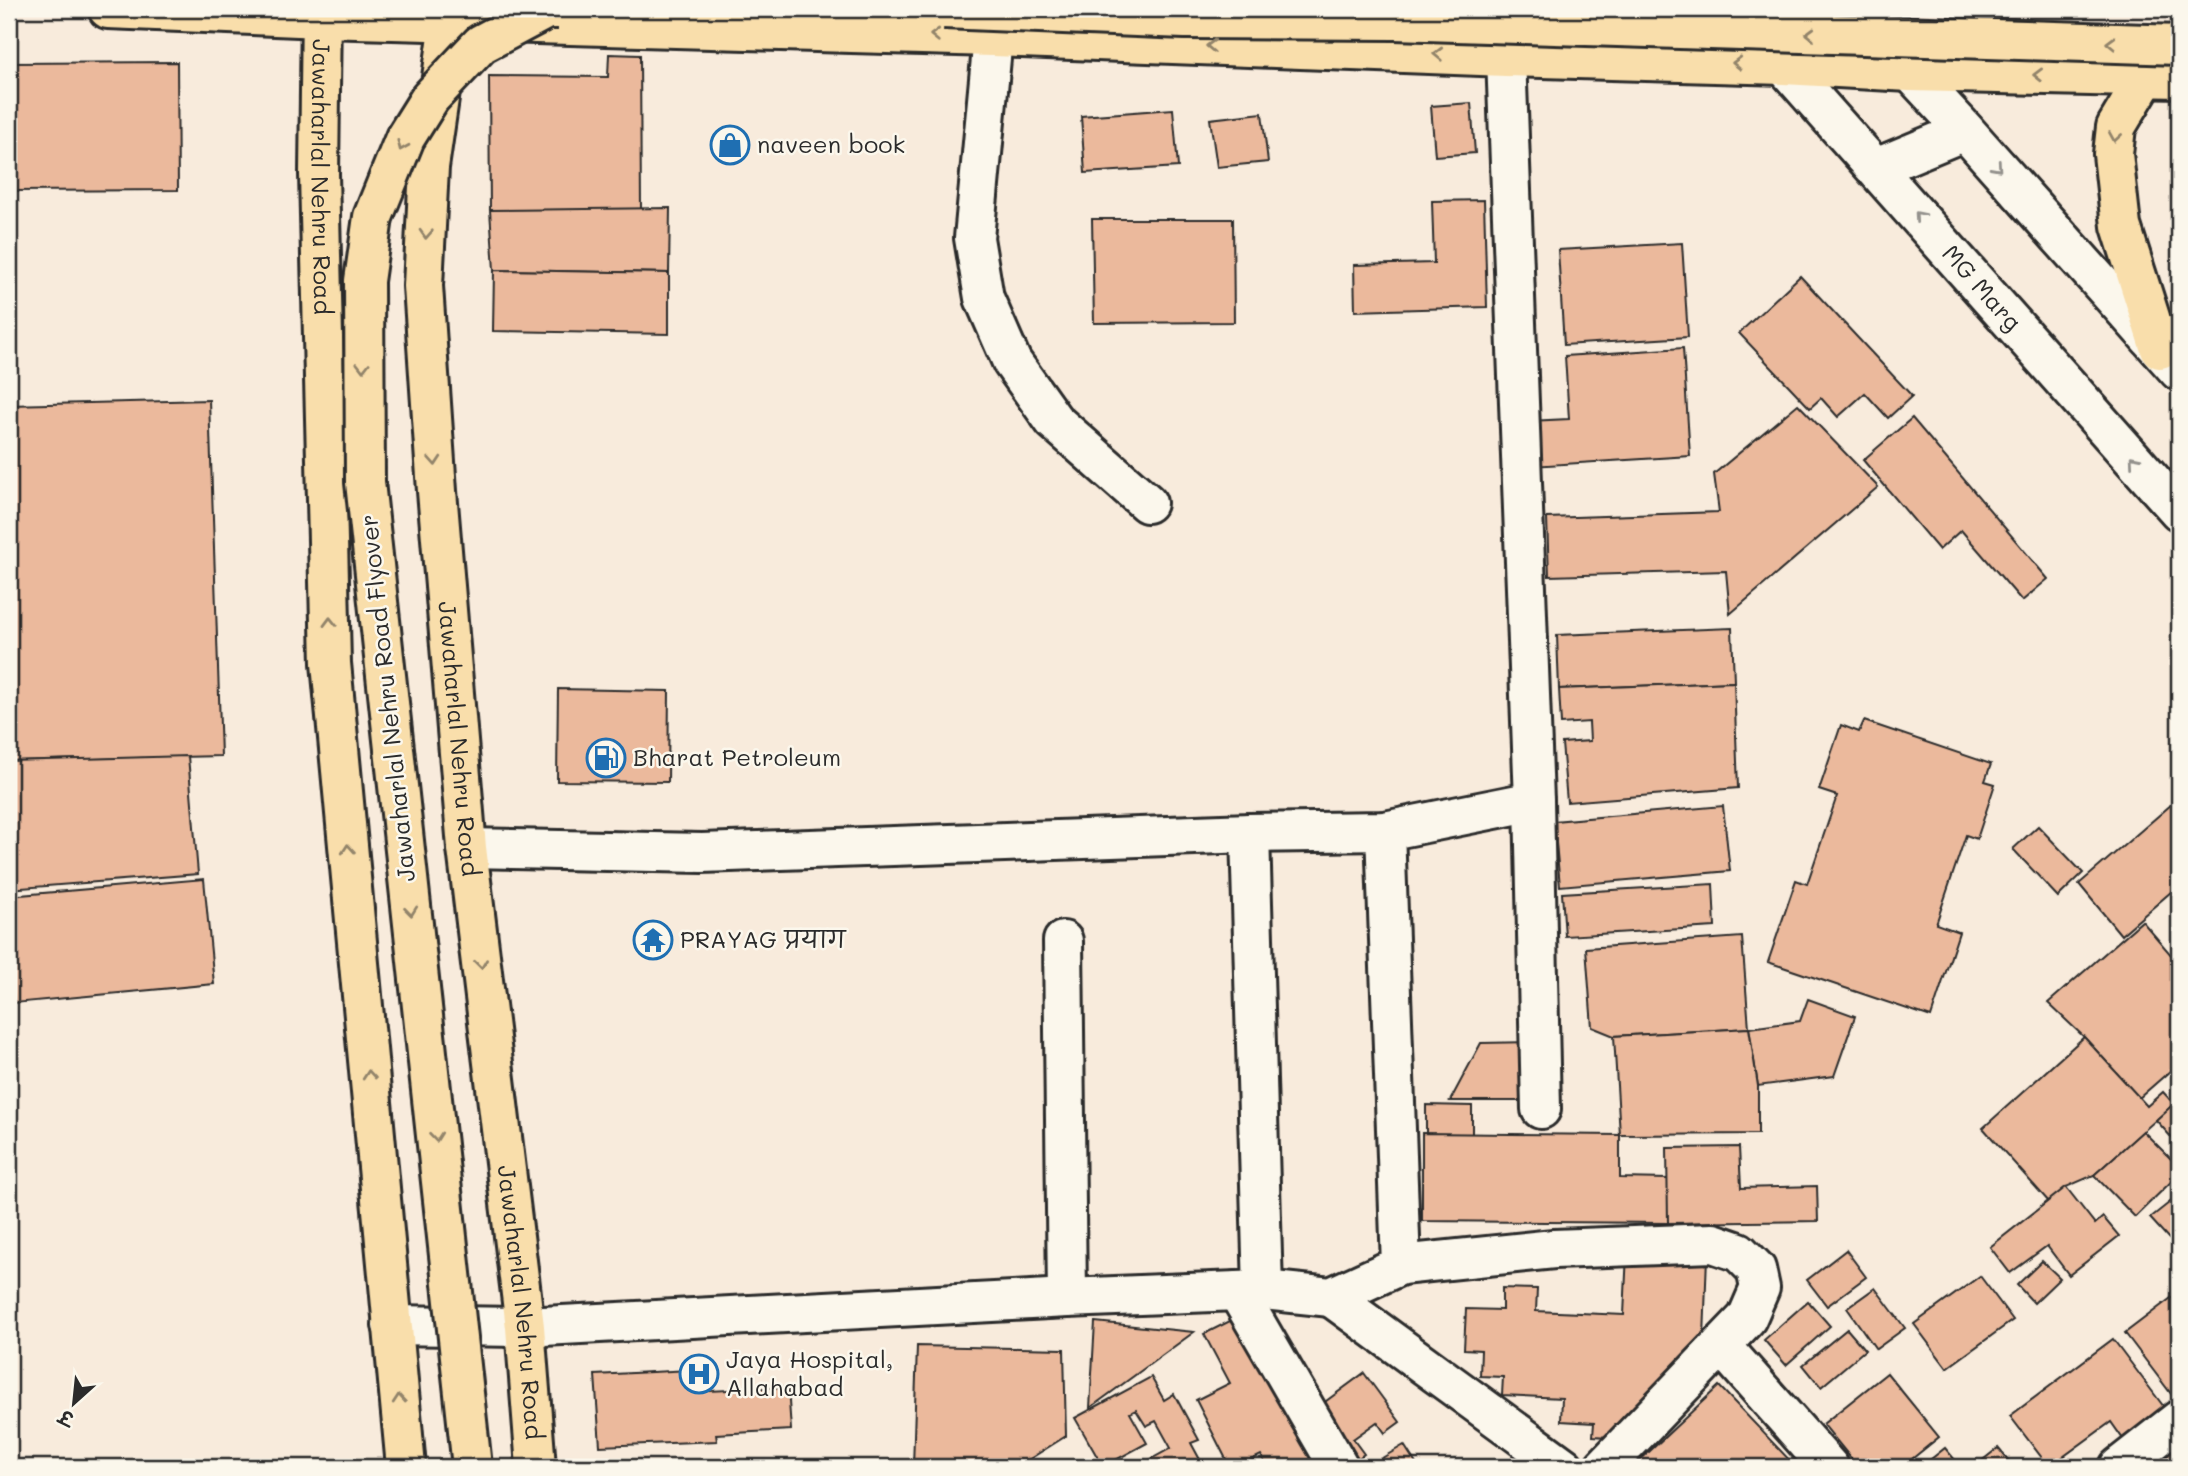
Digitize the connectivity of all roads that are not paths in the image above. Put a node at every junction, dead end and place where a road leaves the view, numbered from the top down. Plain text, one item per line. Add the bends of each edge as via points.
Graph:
1 (108, 9) edge
2 (558, 9) edge
3 (944, 9) edge
4 (1734, 9) edge
5 (1852, 9) edge
6 (321, 13) edge
7 (452, 14) edge
8 (993, 37) junction
9 (2179, 45) edge
10 (1506, 57) junction
11 (1784, 65) junction
12 (1910, 72) junction
13 (2163, 78) edge
14 (1965, 131) junction
15 (1876, 168) junction
16 (2170, 360) edge
17 (1147, 503) dead end
18 (2179, 511) edge
19 (1534, 801) junction
20 (1385, 831) junction
21 (1250, 833) junction
22 (467, 848) junction
23 (1063, 941) dead end
24 (1541, 1109) dead end
25 (1401, 1265) junction
26 (1250, 1291) junction
27 (1331, 1297) junction
28 (1067, 1298) junction
29 (392, 1325) junction
30 (525, 1327) junction
31 (1721, 1345) junction
32 (2179, 1420) edge
33 (406, 1467) edge
34 (472, 1467) edge
35 (536, 1467) edge
36 (1339, 1467) edge
37 (1564, 1467) edge
38 (1604, 1467) edge
39 (1829, 1467) edge
40 (2119, 1467) edge

1 - 6 highway
2 -> 34 highway, Jawaharlal Nehru Road Flyover, bridge via 547,9 481,44 430,98 405,138 373,217 364,281 365,482
9 -> 3 highway, bridge
4 - 11 street, MG Marg
5 - 12 street
6 - 7 highway
29 -> 6 highway, Jawaharlal Nehru Road via 331,663 319,174
8 -> 7 highway
7 -> 22 highway, Jawaharlal Nehru Road via 429,167 423,286
10 -> 8 highway
8 - 17 street via 974,238 984,298 1012,362 1054,421
11 -> 10 highway
10 - 19 street
11 - 12 highway
11 - 15 street, MG Marg
13 -> 12 highway
12 - 14 street
13 -> 16 highway via 2116,127 2113,154 2121,226
14 - 15 street
14 -> 16 street
18 -> 15 street, MG Marg
19 - 20 street
19 - 24 street
20 - 21 street
20 - 25 street
21 - 22 street via 702,853
21 - 26 street
22 -> 30 highway, Jawaharlal Nehru Road
23 - 28 street
25 - 27 street
25 - 31 street via 1554,1249 1713,1243 1739,1252 1756,1269 1760,1288 1747,1318
26 - 27 street
26 - 28 street
26 - 36 street
27 - 37 street
28 - 30 street
29 - 30 street
33 -> 29 highway, Jawaharlal Nehru Road
30 - 35 highway, Jawaharlal Nehru Road
31 - 38 street
31 - 39 street
32 - 40 street

